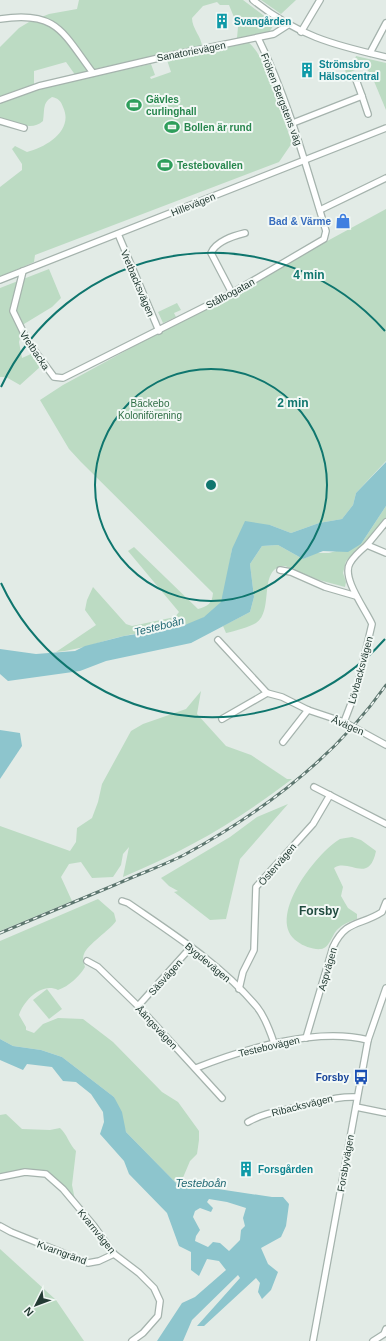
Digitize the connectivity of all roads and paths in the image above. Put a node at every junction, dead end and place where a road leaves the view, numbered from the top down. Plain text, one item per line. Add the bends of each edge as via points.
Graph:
1 (253, 0) edge
2 (320, 0) edge
3 (0, 19) edge
4 (386, 23) edge
5 (288, 25) junction
6 (301, 32) junction
7 (258, 38) junction
8 (370, 53) junction
9 (386, 57) edge
10 (93, 73) junction
11 (355, 78) dead end
12 (362, 96) junction
13 (0, 100) edge
14 (368, 114) dead end
15 (0, 121) edge
16 (292, 123) junction
17 (24, 128) dead end
18 (386, 128) edge
19 (304, 160) junction
20 (386, 178) edge
21 (320, 210) junction
22 (245, 233) dead end
23 (118, 234) junction
24 (23, 271) junction
25 (0, 280) edge
26 (232, 293) junction
27 (159, 331) junction
28 (59, 378) joint
29 (386, 522) edge
30 (367, 545) junction
31 (386, 553) edge
32 (280, 570) dead end
33 (356, 596) junction
34 (218, 640) dead end
35 (267, 693) junction
36 (308, 710) junction
37 (222, 719) dead end
38 (344, 722) junction
39 (283, 742) dead end
40 (386, 745) edge
41 (314, 787) dead end
42 (330, 795) junction
43 (386, 824) edge
44 (122, 901) dead end
45 (386, 902) edge
46 (192, 947) junction
47 (87, 961) dead end
48 (386, 988) edge
49 (239, 989) junction
50 (138, 1006) junction
51 (306, 1038) junction
52 (368, 1040) junction
53 (274, 1043) junction
54 (196, 1068) junction
55 (358, 1097) junction
56 (222, 1098) dead end
57 (356, 1107) junction
58 (386, 1113) edge
59 (248, 1122) dead end
60 (0, 1177) edge
61 (0, 1226) edge
62 (114, 1254) junction
63 (386, 1329) edge
64 (132, 1341) edge
65 (313, 1341) edge
66 (373, 1341) edge

1 - 5 street
2 - 6 street
3 - 10 street via 21,17 48,21 55,25 72,43
4 - 8 street
5 - 6 street
5 - 7 street, Sanatorievägen via 274,34
6 - 8 street via 335,45
7 - 10 street, Sanatorievägen
7 - 16 street, Fröken Bergstens väg via 268,57
8 - 9 street
10 - 13 street, Sanatorievägen via 39,86
11 - 12 street
12 - 14 street
12 - 16 street
15 - 17 street
16 - 19 street, Fröken Bergstens väg
18 - 19 street, Hillevägen
19 - 21 street, Stålbogatan
19 - 23 street, Hillevägen
20 - 21 street
21 - 26 street, Stålbogatan via 326,234 322,242
22 - 26 street via 228,239 211,253
23 - 24 street, Hillevägen
23 - 27 street, Vretbacksvägen
24 - 25 street, Hillevägen
24 - 28 street, Vretbacka via 13,312 33,351 51,374
26 - 27 street, Stålbogatan
27 - 28 street, Stålbogatan via 66,378
29 - 30 street, Lövbacksvägen
30 - 31 street
30 - 33 street, Lövbacksvägen via 348,568 349,580
32 - 33 street
33 - 38 street, Lövbacksvägen via 372,624 358,682
34 - 35 street, Åvägen
35 - 36 street, Åvägen via 282,697
35 - 37 street
36 - 38 street, Åvägen
36 - 39 street
38 - 40 street, Åvägen
41 - 42 street
42 - 43 street
42 - 49 street, Östervägen via 313,824 256,887 254,950 243,972
44 - 46 street, Bygdevägen
45 - 51 street, Aspvägen via 382,912 347,927 338,936
46 - 49 street, Bygdevägen
46 - 50 street, Säsvägen
47 - 50 street, Åängsvägen via 98,967
48 - 52 street, Forsbyvägen
49 - 53 street, Bygdevägen via 257,1008
50 - 54 street, Åängsvägen
51 - 52 street, Testebovägen via 342,1037
51 - 53 street, Testebovägen
52 - 55 street, Forsbyvägen
53 - 54 street, Testebovägen
54 - 56 street, Åängsvägen
55 - 57 street, Forsbyvägen
55 - 59 street, Ribacksvägen via 336,1097 279,1110
57 - 58 street
57 - 65 street, Forsbyvägen
60 - 62 street, Kvarnvägen via 25,1172 46,1174 63,1189
61 - 62 street, Kvarngränd via 88,1263
62 - 64 street, Kvarnvägen via 154,1288 160,1301 158,1316
63 - 66 street via 384,1334

